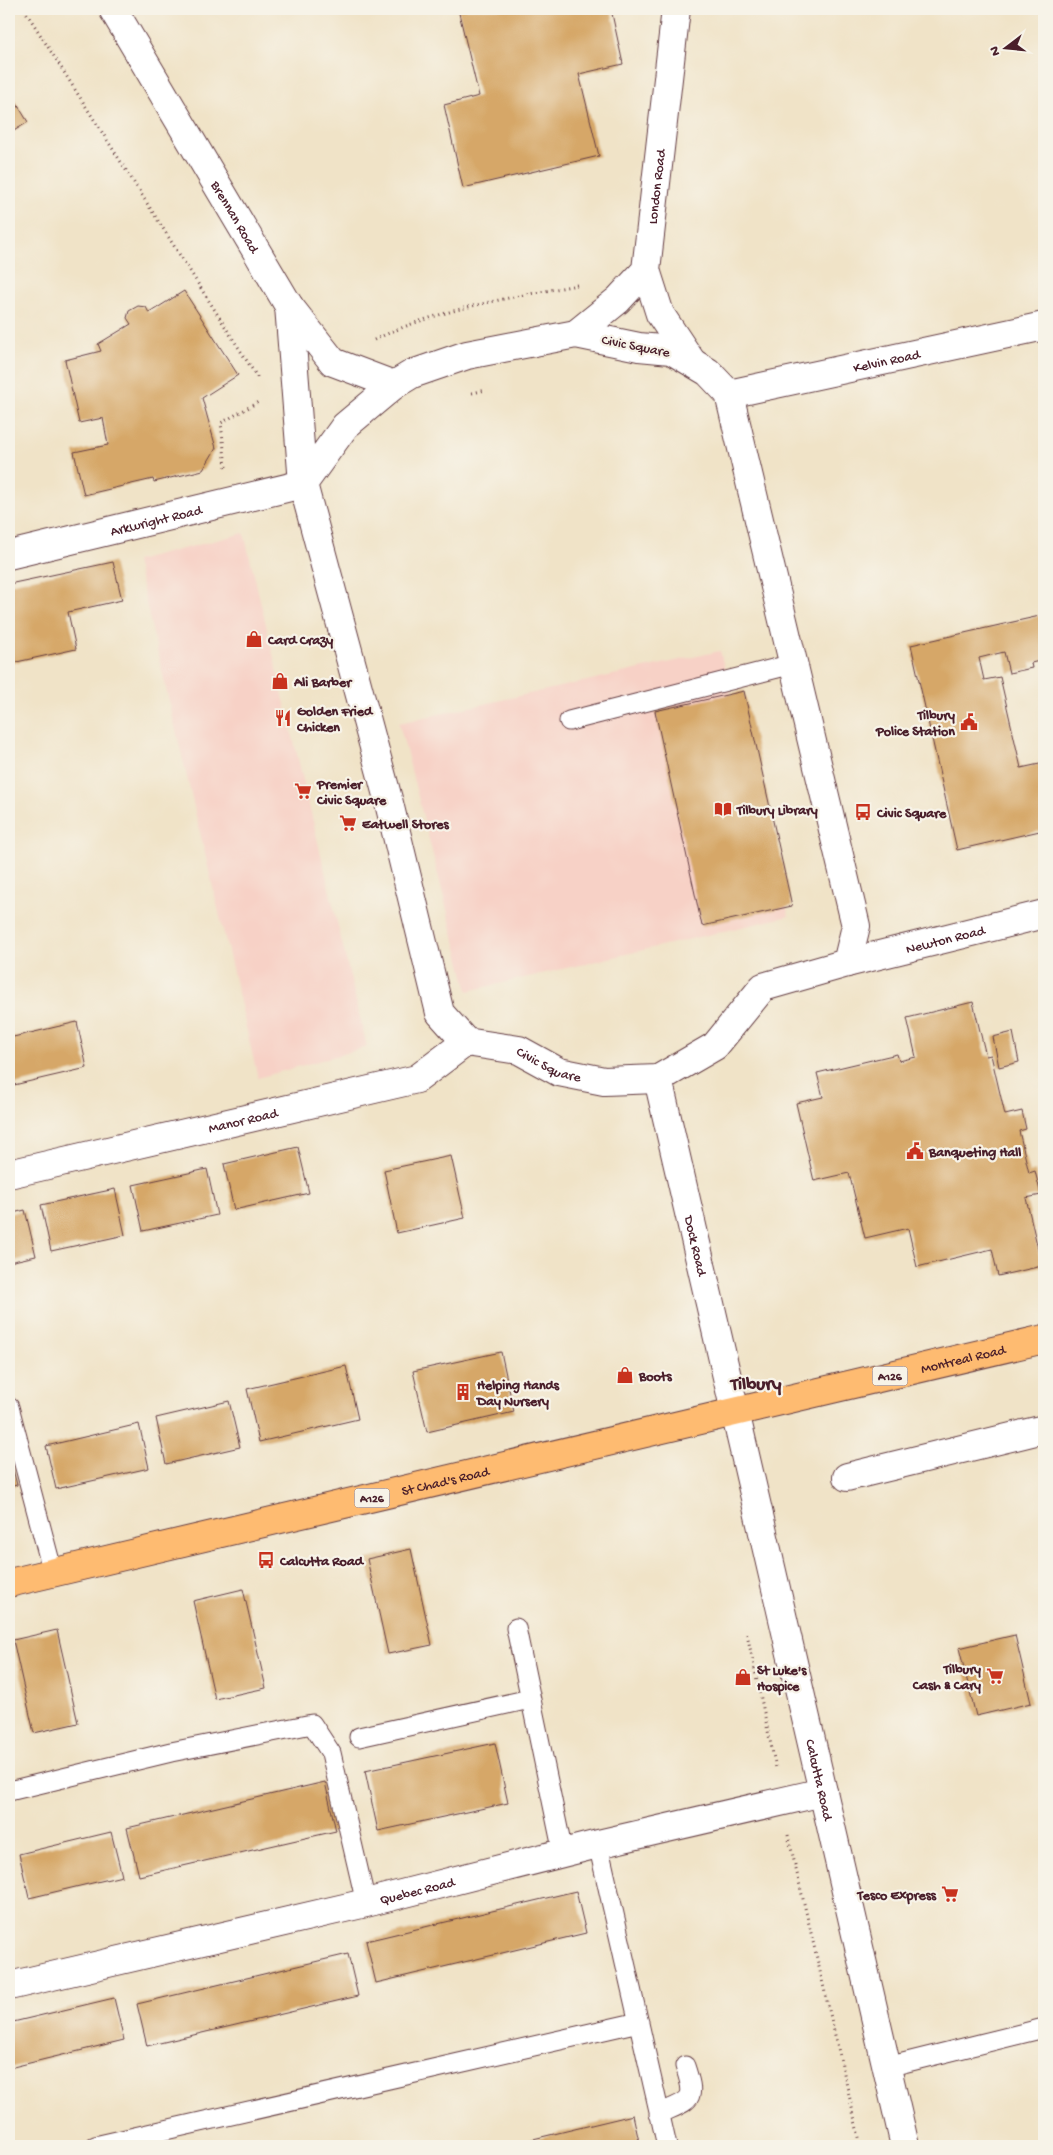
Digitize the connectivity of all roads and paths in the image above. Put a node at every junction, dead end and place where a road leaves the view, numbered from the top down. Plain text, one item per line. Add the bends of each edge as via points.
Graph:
1 (24, 9) edge
2 (113, 9) edge
3 (676, 9) edge
4 (646, 270) junction
5 (581, 284) dead end
6 (289, 306) junction
7 (1044, 326) edge
8 (576, 334) junction
9 (368, 343) dead end
10 (692, 362) junction
11 (256, 378) dead end
12 (394, 385) junction
13 (493, 389) dead end
14 (728, 394) junction
15 (464, 395) dead end
16 (266, 397) dead end
17 (227, 470) dead end
18 (303, 484) junction
19 (9, 555) edge
20 (793, 664) junction
21 (569, 721) dead end
22 (1044, 914) edge
23 (847, 963) junction
24 (466, 1042) junction
25 (658, 1079) junction
26 (9, 1174) edge
27 (1044, 1339) edge
28 (9, 1407) edge
29 (735, 1413) junction
30 (1044, 1429) edge
31 (847, 1477) dead end
32 (53, 1573) junction
33 (9, 1583) edge
34 (745, 1625) dead end
35 (516, 1628) dead end
36 (530, 1698) junction
37 (359, 1737) dead end
38 (9, 1791) edge
39 (823, 1792) junction
40 (782, 1801) junction
41 (598, 1844) junction
42 (563, 1853) junction
43 (366, 1903) junction
44 (9, 1986) edge
45 (639, 2022) junction
46 (1044, 2028) edge
47 (685, 2066) dead end
48 (887, 2067) junction
49 (659, 2114) junction
50 (96, 2146) edge
51 (667, 2146) edge
52 (861, 2146) edge
53 (905, 2146) edge

1 - 11 path
2 - 6 street, Brennan Road
3 - 4 street, London Road
4 - 8 street via 618,300
4 - 10 street via 660,314
5 - 9 path via 495,301 414,322
6 - 12 street, Brennan Road via 333,362
6 - 18 street
7 - 14 street, Kelvin Road
8 - 10 street, Civic Square via 671,350
8 - 12 street, Civic Square via 467,355 412,374
10 - 14 street, Civic Square via 708,372
12 - 18 street, Civic Square via 345,426
13 - 15 path
14 - 20 street, Civic Square
16 - 17 path via 221,423
18 - 19 street, Arkwright Road
18 - 24 street via 388,799 440,1013
20 - 21 lane
20 - 23 street, Civic Square via 856,926
22 - 23 street, Newton Road
23 - 25 street, Civic Square via 763,987 715,1046
24 - 25 street, Civic Square via 519,1050 559,1072 604,1081
24 - 26 street, Manor Road via 417,1079
25 - 29 street, Dock Road
27 - 29 main road, Montreal Road / A126
28 - 32 lane
29 - 32 main road, St Chad's Road / A126
29 - 39 street, Calcutta Road
30 - 31 street
32 - 33 main road, St Chad's Road / A126
34 - 40 path
35 - 36 lane
36 - 37 lane
36 - 42 lane
38 - 43 lane via 171,1752 312,1724 331,1752
39 - 40 street, Quebec Road
39 - 48 street, Calcutta Road
40 - 41 street, Quebec Road
40 - 52 path
41 - 42 street, Quebec Road
41 - 45 lane
42 - 43 street, Quebec Road
43 - 44 street, Quebec Road
45 - 49 lane
45 - 50 lane
46 - 48 lane
47 - 49 lane via 692,2087 690,2097
48 - 53 street, Calcutta Road
49 - 51 lane

